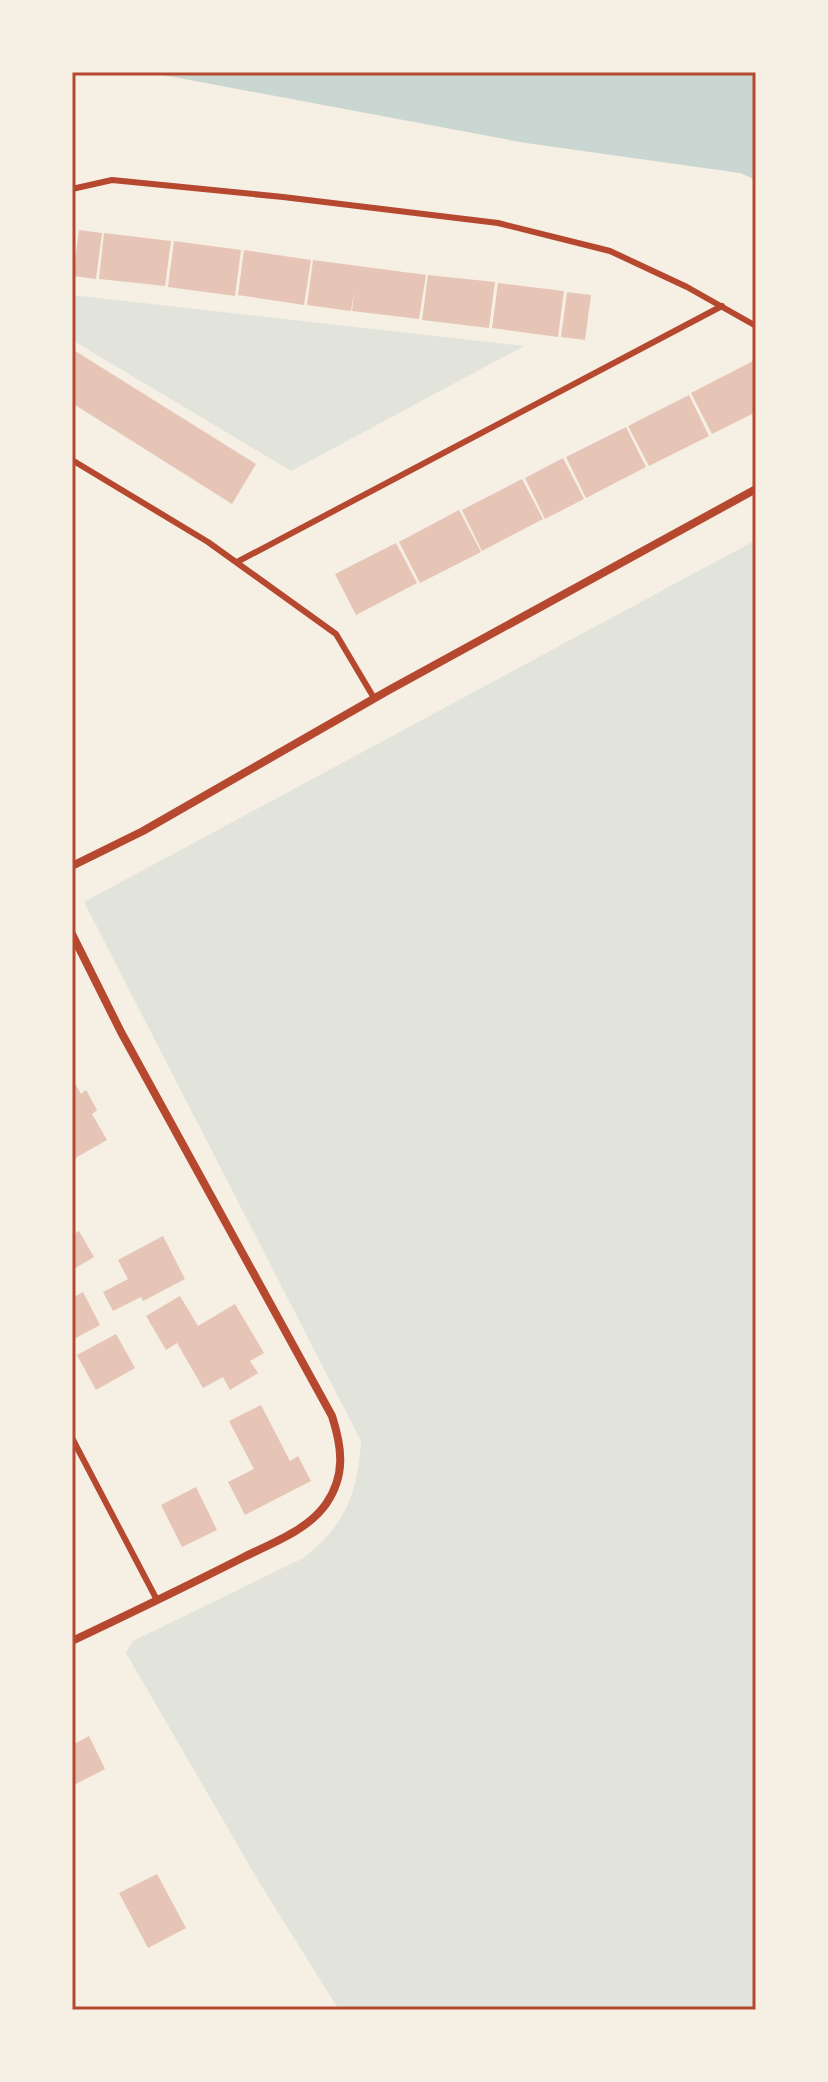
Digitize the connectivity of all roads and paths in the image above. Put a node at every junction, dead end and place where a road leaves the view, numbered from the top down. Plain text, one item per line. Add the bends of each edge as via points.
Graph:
1 (72, 189) edge
2 (722, 306) junction
3 (756, 326) edge
4 (72, 460) edge
5 (756, 489) edge
6 (237, 562) junction
7 (374, 698) junction
8 (72, 866) edge
9 (72, 934) edge
10 (72, 1438) edge
11 (157, 1600) junction
12 (72, 1641) edge

1 - 2 lane via 112,180 498,223 610,251
2 - 3 lane
2 - 6 lane
4 - 6 lane
5 - 7 street
6 - 7 lane via 336,634
7 - 8 street
9 - 11 street via 332,1416 340,1442 336,1486 325,1506 302,1526
10 - 11 lane
11 - 12 street

